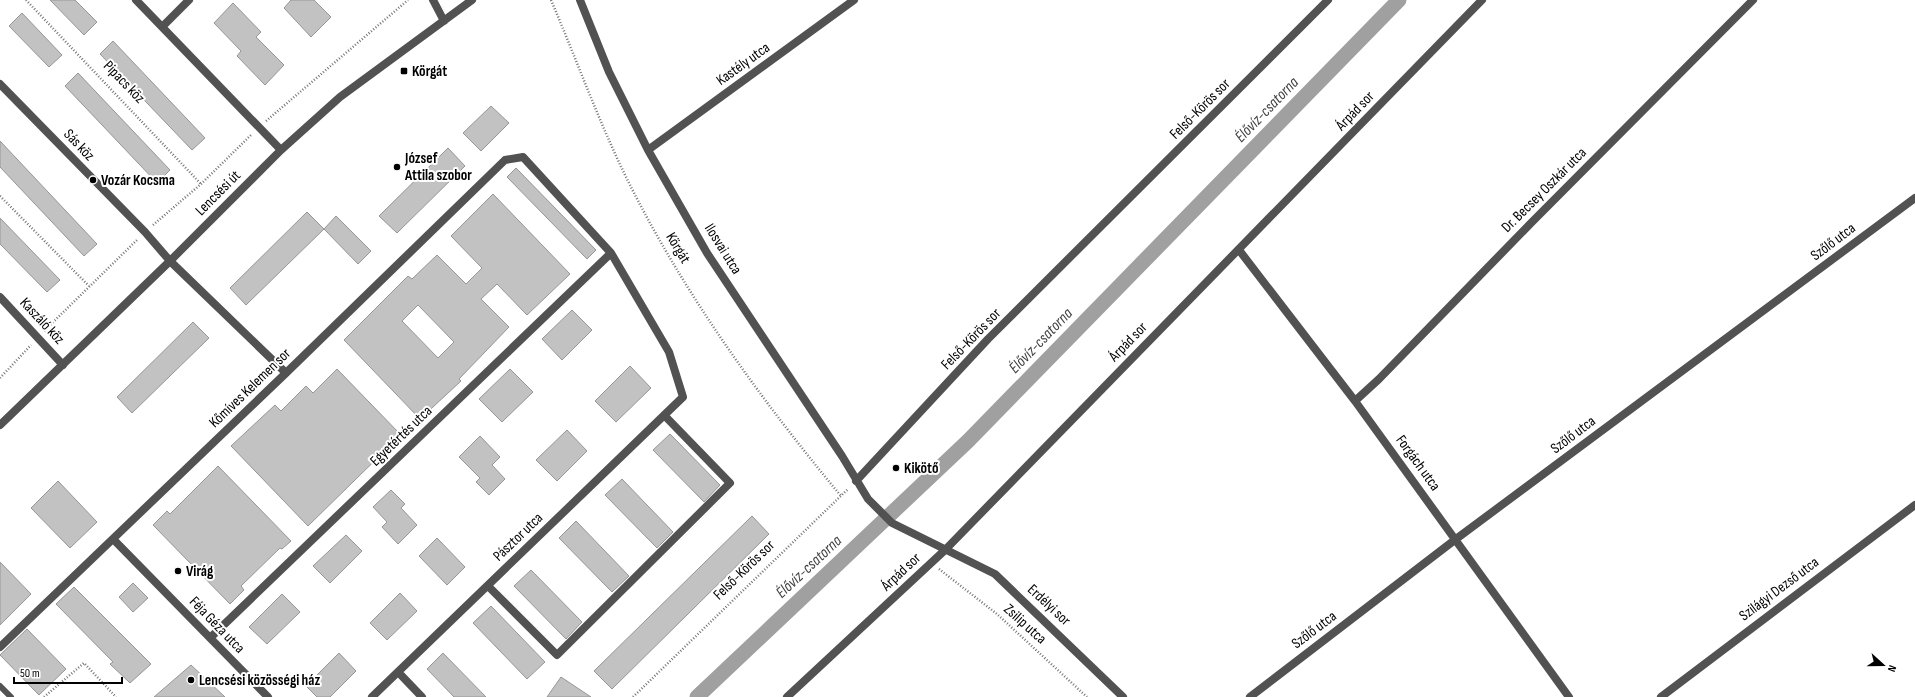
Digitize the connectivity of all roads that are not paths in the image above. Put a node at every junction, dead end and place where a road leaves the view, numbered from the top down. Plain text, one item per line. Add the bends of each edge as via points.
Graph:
1 (136, 0) edge
2 (189, 0) edge
3 (432, 0) edge
4 (472, 0) edge
5 (580, 0) edge
6 (854, 0) edge
7 (1328, 0) edge
8 (1482, 0) edge
9 (1753, 0) edge
10 (444, 20) junction
11 (162, 27) junction
12 (0, 84) edge
13 (281, 150) junction
14 (648, 150) junction
15 (1915, 198) edge
16 (1239, 250) junction
17 (611, 253) junction
18 (170, 261) junction
19 (0, 297) edge
20 (63, 365) junction
21 (286, 373) junction
22 (1354, 401) junction
23 (664, 415) junction
24 (0, 425) edge
25 (856, 481) junction
26 (1915, 505) edge
27 (892, 523) joint
28 (113, 539) junction
29 (1456, 539) junction
30 (945, 550) junction
31 (488, 586) junction
32 (210, 638) junction
33 (0, 647) edge
34 (399, 673) junction
35 (0, 686) edge
36 (11, 697) edge
37 (268, 697) edge
38 (372, 697) edge
39 (422, 697) edge
40 (788, 697) edge
41 (1122, 697) edge
42 (1250, 697) edge
43 (1570, 697) edge
44 (1661, 697) edge

1 - 11 street
2 - 11 street
3 - 10 street
4 - 10 street, Lencsési út
5 - 14 street, Ilosvai utca via 609,72
6 - 14 street, Kastély utca
7 - 25 street, Felső-Körös sor via 988,340
8 - 16 street, Árpád sor
9 - 22 street, Dr. Becsey Oszkár utca via 1379,379
10 - 13 street, Lencsési út via 340,97
11 - 13 street
12 - 18 street, Sás köz via 145,232
13 - 18 street, Lencsési út
14 - 25 street, Ilosvai utca via 707,253
15 - 29 street, Szőlő utca
16 - 22 street, Forgách utca
16 - 30 street, Árpád sor
17 - 21 street, Kőmíves Kelemen sor via 523,157 505,160
17 - 23 street, Pásztor utca via 669,352 683,397
17 - 32 street, Egyetértés utca
18 - 20 street, Lencsési út
18 - 21 street, Sás köz
19 - 20 street, Kaszáló köz
20 - 24 street, Lencsési út
21 - 28 street, Kőmíves Kelemen sor
22 - 29 street, Forgách utca
23 - 31 street, Pásztor utca
23 - 31 street via 730,483 557,656
25 - 27 street, Ilosvai utca via 868,499
26 - 44 street, Szilágyi Dezső utca
27 - 30 street, Erdélyi sor
28 - 32 street, Féja Géza utca
28 - 33 street, Kőmíves Kelemen sor
29 - 42 street, Szőlő utca
29 - 43 street, Forgách utca
30 - 40 street, Árpád sor
30 - 41 street, Erdélyi sor via 995,574
31 - 34 street, Pásztor utca
32 - 37 street, Féja Géza utca
34 - 38 street, Pásztor utca
34 - 39 street
35 - 36 lane

